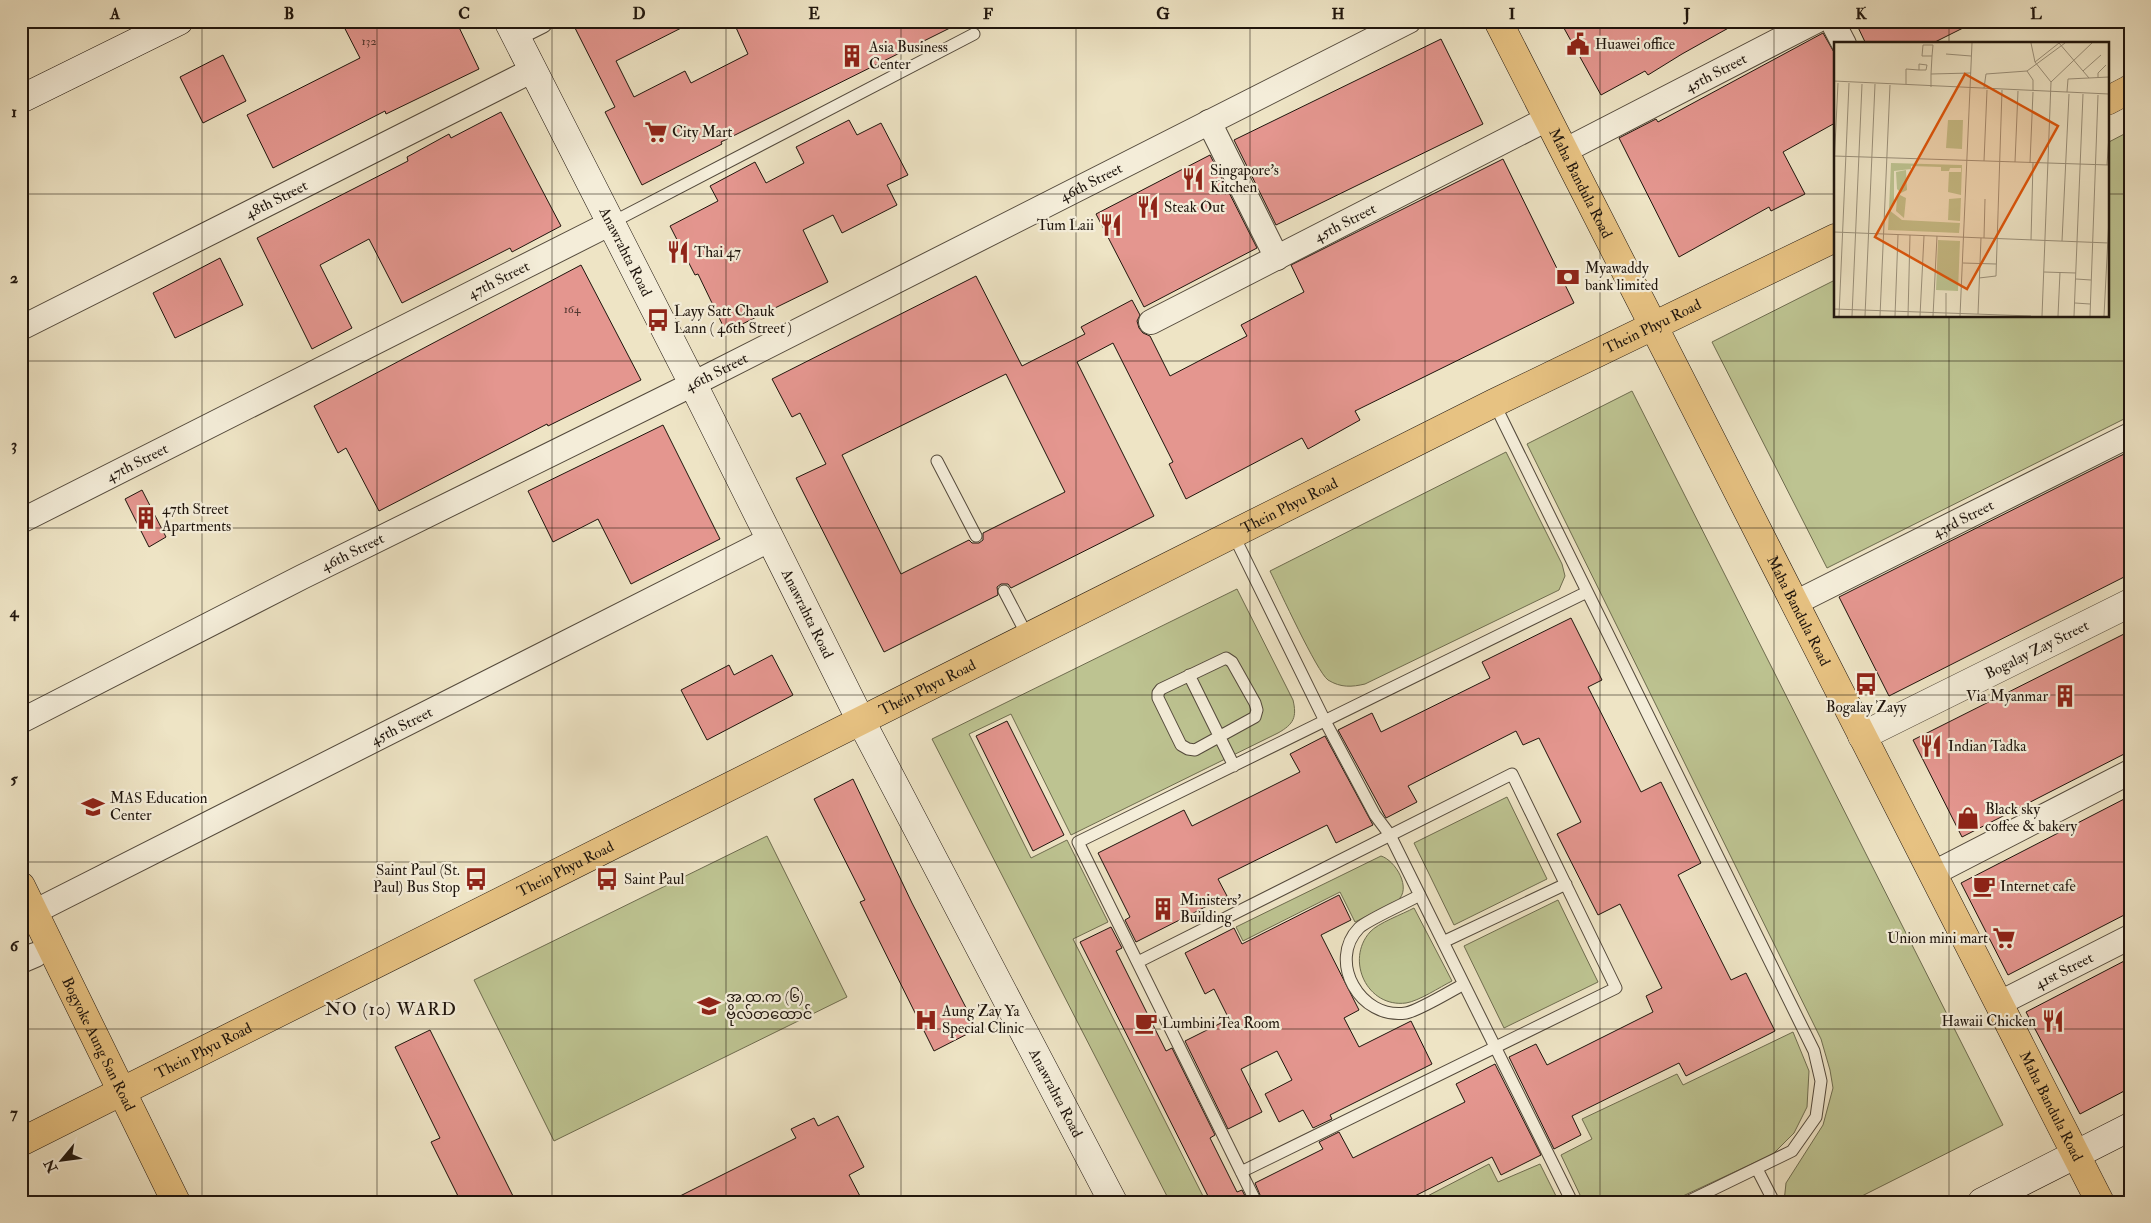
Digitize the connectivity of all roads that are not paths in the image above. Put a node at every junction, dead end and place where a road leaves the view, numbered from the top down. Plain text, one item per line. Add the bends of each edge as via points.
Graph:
1 (180, 21) edge
2 (541, 21) edge
3 (1409, 21) edge
4 (1498, 21) edge
5 (1816, 21) edge
6 (1832, 21) edge
7 (511, 28) edge
8 (974, 34) dead end
9 (1843, 42) edge
10 (533, 70) junction
11 (2130, 89) edge
12 (21, 99) edge
13 (2108, 100) edge
14 (1209, 122) junction
15 (1540, 123) junction
16 (1564, 151) junction
17 (611, 223) junction
18 (1834, 238) edge
19 (1276, 258) junction
20 (1151, 322) dead end
21 (1652, 326) junction
22 (21, 328) edge
23 (694, 384) junction
24 (1494, 403) junction
25 (2130, 435) edge
26 (937, 460) dead end
27 (21, 520) edge
28 (1232, 534) junction
29 (976, 536) dead end
30 (771, 539) junction
31 (1004, 591) dead end
32 (1587, 592) junction
33 (1795, 603) junction
34 (2130, 603) edge
35 (1028, 637) junction
36 (1189, 675) junction
37 (21, 720) edge
38 (861, 721) junction
39 (1325, 721) junction
40 (1219, 735) junction
41 (1862, 736) junction
42 (1234, 766) junction
43 (2130, 772) edge
44 (1390, 835) junction
45 (1932, 874) junction
46 (1566, 884) junction
47 (21, 886) edge
48 (1420, 896) junction
49 (28, 920) edge
50 (2130, 937) edge
51 (1443, 942) junction
52 (28, 958) edge
53 (1138, 962) junction
54 (1464, 984) junction
55 (1998, 1004) junction
56 (1496, 1048) junction
57 (114, 1096) junction
58 (2130, 1127) edge
59 (21, 1142) edge
60 (2076, 1154) junction
61 (1757, 1169) junction
62 (1242, 1172) junction
63 (156, 1202) edge
64 (176, 1202) edge
65 (1113, 1202) edge
66 (1256, 1202) edge
67 (1572, 1202) edge
68 (1687, 1202) edge
69 (1774, 1202) edge
70 (1982, 1202) edge
71 (2100, 1202) edge

1 - 12 main road
2 - 7 street
3 - 14 street, 46th Street
4 - 15 main road, Maha Bandula Road
5 - 16 street, 45th Street
6 - 9 street
7 - 10 main road, Anawrahta Road
8 - 17 lane, 47th Street
10 - 17 main road, Anawrahta Road
10 - 22 street, 48th Street
11 - 13 main road
14 - 19 street
14 - 23 street, 46th Street
15 - 16 main road, Maha Bandula Road
15 - 19 street, 45th Street
16 - 21 main road, Maha Bandula Road
17 - 23 main road, Anawrahta Road
17 - 27 street, 47th Street
18 - 21 main road, Thein Phyu Road
19 - 20 street, 45th Street
21 - 24 main road, Thein Phyu Road
21 - 33 main road, Maha Bandula Road
23 - 30 main road, Anawrahta Road
23 - 37 street, 46th Street
24 - 28 main road, Thein Phyu Road
24 - 32 lane
25 - 33 street, 43rd Street
26 - 29 lane
28 - 35 main road, Thein Phyu Road
28 - 39 lane
30 - 38 main road, Anawrahta Road
30 - 49 street, 45th Street
31 - 35 lane
32 - 39 lane
32 - 61 lane via 1814,1051 1821,1081 1816,1117 1792,1150
33 - 41 main road, Maha Bandula Road
34 - 41 main road, Bogalay Zay Street
35 - 38 main road, Thein Phyu Road
36 - 40 lane
36 - 40 lane via 1158,693 1181,745 1195,750
36 - 40 lane via 1226,658 1232,662 1255,703 1256,717
38 - 57 main road, Thein Phyu Road
38 - 65 main road, Anawrahta Road
39 - 42 lane
39 - 44 lane via 1375,815
40 - 42 lane
41 - 45 main road, Maha Bandula Road
42 - 53 lane via 1078,842
43 - 45 street
44 - 46 lane via 1512,774
44 - 48 lane
44 - 53 lane
45 - 55 main road, Maha Bandula Road
46 - 51 lane
46 - 56 lane via 1616,988
47 - 49 main road, Bogyoke Aung San Road
48 - 51 lane
48 - 54 lane via 1360,927 1350,942 1346,960 1349,976 1360,997 1371,1007 1387,1013 1407,1013
49 - 52 main road, Bogyoke Aung San Road
49 - 57 main road, Bogyoke Aung San Road
50 - 55 street, 41st Street
51 - 54 lane
52 - 57 main road, Bogyoke Aung San Road
53 - 62 lane
54 - 56 lane
55 - 60 main road, Maha Bandula Road
56 - 62 lane
56 - 67 lane
57 - 59 main road, Thein Phyu Road
57 - 63 main road, Bogyoke Aung San Road
57 - 64 main road, Bogyoke Aung San Road
58 - 60 main road
60 - 70 main road
60 - 71 main road, Maha Bandula Road
61 - 68 lane
61 - 69 lane
62 - 66 lane

